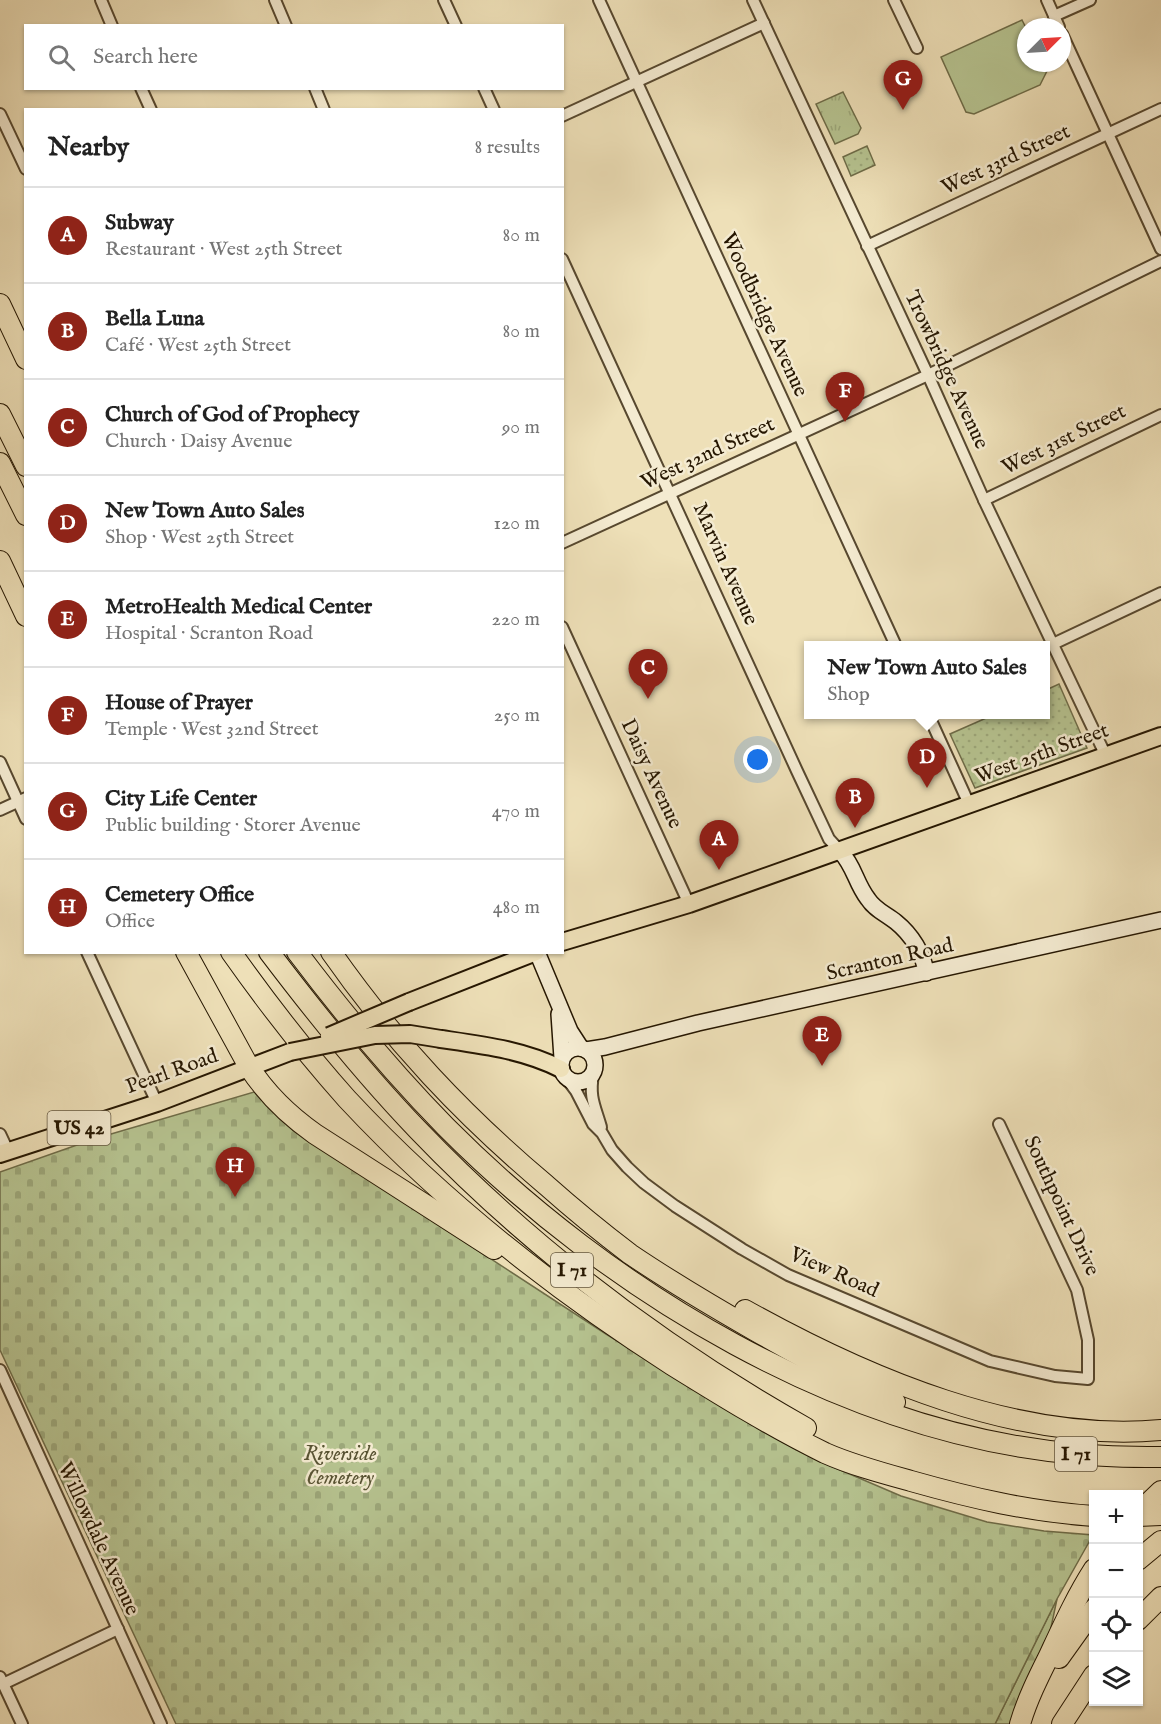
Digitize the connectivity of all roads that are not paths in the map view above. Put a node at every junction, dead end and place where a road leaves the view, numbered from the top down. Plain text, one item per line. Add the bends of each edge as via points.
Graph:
1 (101, 0) edge
2 (274, 0) edge
3 (444, 0) edge
4 (599, 0) edge
5 (753, 0) edge
6 (894, 0) edge
7 (1047, 0) edge
8 (1090, 0) edge
9 (1054, 16) joint
10 (764, 23) junction
11 (111, 24) edge
12 (285, 24) edge
13 (455, 24) edge
14 (917, 48) dead end
15 (1071, 54) edge
16 (636, 81) junction
17 (142, 90) edge
18 (316, 90) edge
19 (485, 90) edge
20 (150, 108) edge
21 (323, 108) edge
22 (493, 108) edge
23 (1161, 109) edge
24 (0, 114) edge
25 (564, 115) edge
26 (1108, 134) junction
27 (24, 165) edge
28 (867, 246) junction
29 (1161, 249) edge
30 (1161, 261) edge
31 (564, 263) edge
32 (0, 303) edge
33 (24, 355) edge
34 (928, 375) junction
35 (0, 414) edge
36 (1161, 415) edge
37 (798, 435) junction
38 (24, 462) edge
39 (0, 463) edge
40 (671, 492) junction
41 (984, 500) junction
42 (24, 511) edge
43 (564, 542) edge
44 (0, 561) edge
45 (1161, 593) edge
46 (24, 613) edge
47 (564, 631) edge
48 (894, 641) edge
49 (1053, 644) junction
50 (930, 719) edge
51 (1161, 736) edge
52 (1106, 756) junction
53 (0, 762) edge
54 (22, 800) edge
55 (969, 804) junction
56 (0, 810) edge
57 (840, 851) junction
58 (689, 904) junction
59 (1161, 920) edge
60 (564, 941) edge
61 (88, 954) edge
62 (187, 954) edge
63 (233, 954) edge
64 (270, 954) edge
65 (298, 954) edge
66 (332, 954) edge
67 (348, 954) edge
68 (532, 954) edge
69 (538, 954) edge
70 (926, 973) junction
71 (559, 1005) junction
72 (628, 1041) junction
73 (584, 1049) junction
74 (282, 1055) junction
75 (249, 1067) junction
76 (564, 1069) junction
77 (594, 1072) junction
78 (157, 1103) junction
79 (463, 1110) junction
80 (999, 1124) dead end
81 (602, 1133) junction
82 (0, 1134) edge
83 (4, 1152) edge
84 (526, 1168) junction
85 (589, 1310) junction
86 (0, 1370) edge
87 (1088, 1379) joint
88 (1161, 1430) edge
89 (992, 1441) junction
90 (1161, 1457) edge
91 (1161, 1491) edge
92 (950, 1492) junction
93 (1143, 1509) edge
94 (1143, 1514) edge
95 (1161, 1515) edge
96 (1089, 1516) edge
97 (1161, 1541) edge
98 (1143, 1556) edge
99 (1089, 1577) edge
100 (1161, 1597) edge
101 (1089, 1615) edge
102 (1143, 1615) edge
103 (118, 1629) junction
104 (2, 1680) edge
105 (1089, 1683) edge
106 (22, 1724) edge
107 (161, 1724) edge
108 (1021, 1724) edge
109 (1062, 1724) edge

1 - 11 street
2 - 12 street
3 - 13 street
4 - 16 street, Woodbridge Avenue
5 - 10 street, Trowbridge Avenue
6 - 14 street
7 - 9 street
8 - 9 street
10 - 16 street
10 - 28 street, Trowbridge Avenue
15 - 26 street
16 - 25 street
16 - 37 street, Woodbridge Avenue
17 - 20 street
18 - 21 street
19 - 22 street
23 - 26 street, West 33rd Street
24 - 27 street
26 - 28 street, West 33rd Street
26 - 29 street
28 - 34 street, Trowbridge Avenue
30 - 34 street, West 32nd Street
31 - 40 street, Marvin Avenue
32 - 33 highway
34 - 37 street, West 32nd Street
34 - 41 street, Trowbridge Avenue
35 - 38 highway
36 - 41 street, West 31st Street
37 - 40 street, West 32nd Street
37 - 48 street, Woodbridge Avenue
39 - 42 highway
40 - 43 street, West 32nd Street
40 - 57 street, Marvin Avenue via 829,839
41 - 49 street, Trowbridge Avenue
44 - 46 highway
45 - 49 street
47 - 58 street, Daisy Avenue
49 - 52 street, Trowbridge Avenue
50 - 55 street
51 - 52 main road, West 25th Street
52 - 55 main road, West 25th Street
53 - 54 street
54 - 56 street
55 - 57 main road, West 25th Street
57 - 58 main road, West 25th Street
57 - 70 street via 851,862 872,905 916,945
58 - 60 main road, West 25th Street
59 - 70 street, Scranton Road
61 - 78 street
62 - 75 highway
63 - 85 highway via 318,1064 422,1174
64 - 92 highway, I 71 via 314,1012 419,1131 585,1281 701,1365 803,1426 851,1452
65 - 89 highway, I 71 via 383,1059 447,1128 520,1196 594,1254 708,1329 778,1367 895,1415
66 - 79 highway via 410,1055
67 - 79 highway via 397,1030
68 - 74 main road, US 42, bridge
69 - 71 street
70 - 72 street, Scranton Road
71 - 73 street via 570,1031
71 - 76 street
72 - 73 street, Scranton Road
72 - 77 street, Scranton Road
73 - 76 street via 570,1050
73 - 77 street via 594,1058
74 - 75 main road, Pearl Road / US 42
74 - 76 main road, bridge via 355,1038 410,1035 502,1048
75 - 78 main road, Pearl Road / US 42
75 - 85 highway via 261,1086 292,1117
76 - 77 street via 578,1083
76 - 81 street, View Road via 593,1124
77 - 81 street, View Road via 590,1090
78 - 83 main road, Pearl Road / US 42
79 - 84 highway
80 - 87 street, Southpoint Drive via 1077,1290 1088,1340
81 - 87 street, View Road via 618,1159 644,1184 700,1223 788,1275 990,1361 1055,1376
82 - 83 street
84 - 88 highway via 620,1235 691,1279 755,1316 874,1373 959,1404 1033,1424 1118,1432
84 - 89 highway via 632,1255 743,1324 880,1396
85 - 92 highway via 728,1400 825,1452
86 - 103 street, Willowdale Avenue
89 - 90 highway, I 71 via 1076,1454
91 - 93 highway
92 - 96 highway, I 71 via 1020,1508
94 - 95 highway
97 - 98 highway
99 - 108 highway via 1042,1670
100 - 102 highway
101 - 108 highway
103 - 104 street
103 - 107 street, Willowdale Avenue
104 - 106 street
105 - 109 highway

